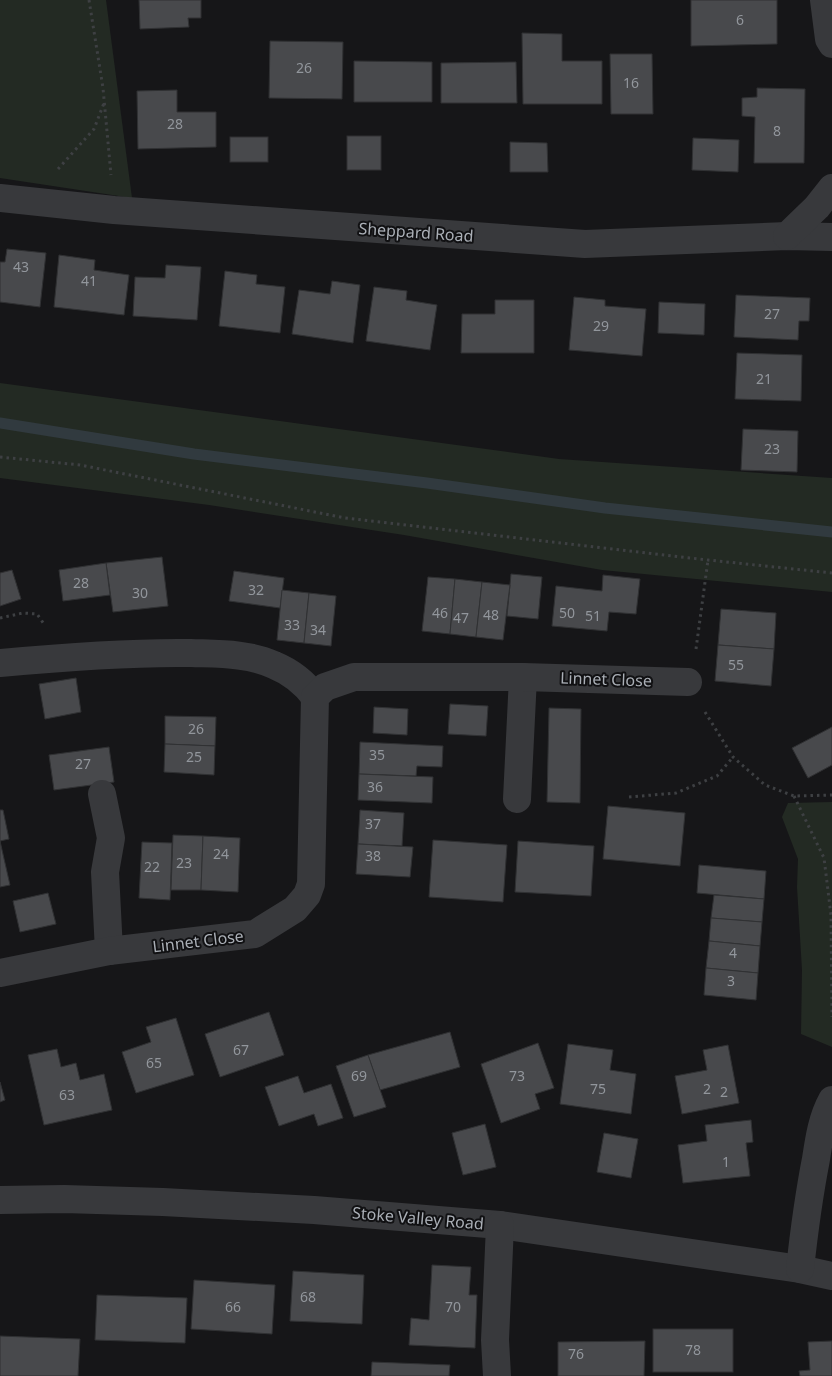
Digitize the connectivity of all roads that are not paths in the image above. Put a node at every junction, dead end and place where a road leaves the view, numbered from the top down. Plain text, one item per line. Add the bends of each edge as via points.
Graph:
1 (824, 0) edge
2 (832, 44) edge
3 (832, 188) edge
4 (0, 198) edge
5 (787, 236) junction
6 (832, 237) edge
7 (0, 663) edge
8 (523, 677) junction
9 (688, 682) dead end
10 (315, 697) junction
11 (102, 794) dead end
12 (517, 799) dead end
13 (108, 951) junction
14 (0, 973) edge
15 (832, 1100) edge
16 (0, 1200) edge
17 (500, 1225) junction
18 (800, 1269) junction
19 (832, 1276) edge
20 (497, 1376) edge

1 - 2 street
3 - 5 street
4 - 5 street, Sheppard Road via 114,210 585,244
5 - 6 street, Sheppard Road
7 - 10 street via 90,655 231,654 284,670 304,683
8 - 9 street, Linnet Close
8 - 10 street, Linnet Close via 354,677 325,687
8 - 12 street
10 - 13 street, Linnet Close via 311,884 307,895 295,909 255,934
11 - 13 street via 111,838 104,872
13 - 14 street, Linnet Close
15 - 18 street via 820,1134
16 - 17 street, Stoke Valley Road via 163,1202
17 - 18 street, Stoke Valley Road
17 - 20 street via 495,1340
18 - 19 street, Stoke Valley Road

